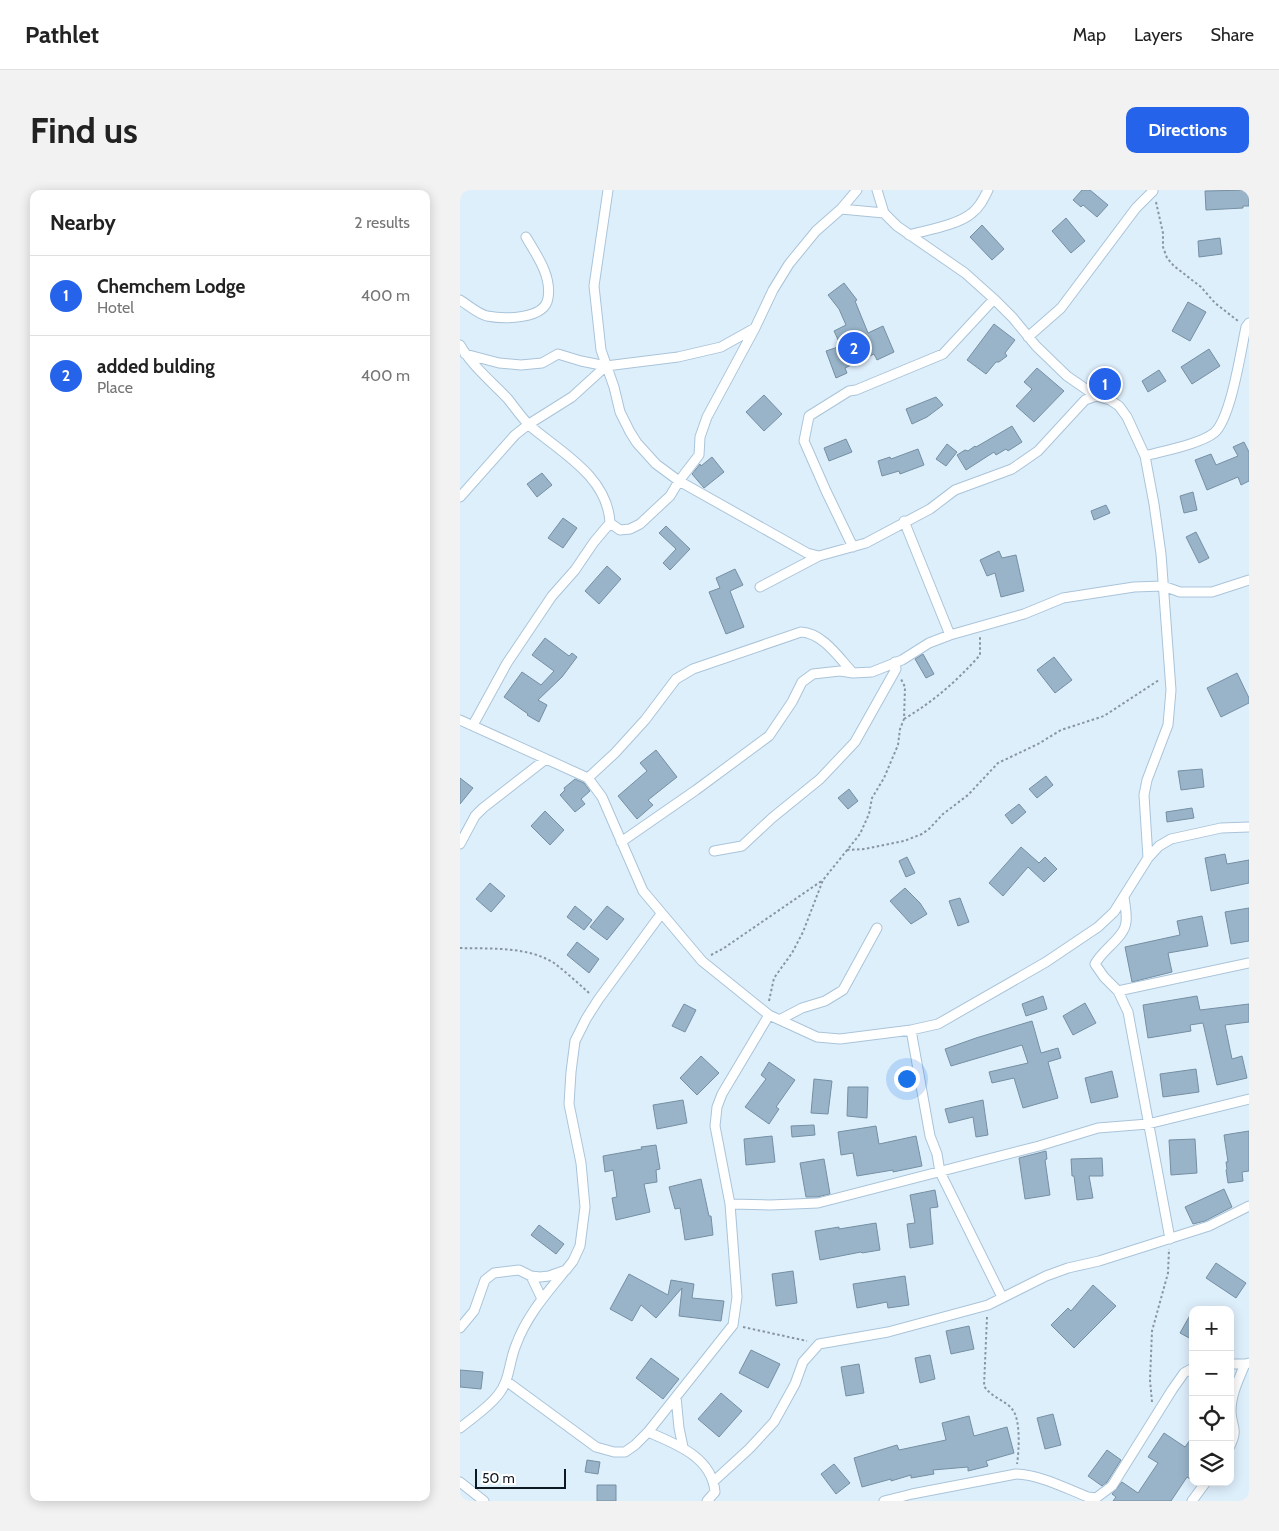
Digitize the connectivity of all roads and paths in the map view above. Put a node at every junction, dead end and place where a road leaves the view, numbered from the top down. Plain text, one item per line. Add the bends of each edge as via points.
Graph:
1 (608, 190) edge
2 (857, 190) edge
3 (877, 190) edge
4 (988, 190) edge
5 (1153, 191) edge
6 (841, 209) junction
7 (884, 213) junction
8 (909, 235) junction
9 (526, 237) dead end
10 (994, 299) junction
11 (460, 300) edge
12 (1247, 325) edge
13 (755, 328) junction
14 (1028, 337) junction
15 (1246, 344) edge
16 (460, 345) edge
17 (465, 354) junction
18 (606, 366) junction
19 (1096, 396) junction
20 (528, 424) junction
21 (1145, 456) junction
22 (679, 481) junction
23 (460, 497) edge
24 (904, 521) junction
25 (610, 522) junction
26 (853, 547) junction
27 (819, 556) junction
28 (1249, 580) edge
29 (1163, 586) junction
30 (760, 587) dead end
31 (980, 627) junction
32 (950, 635) junction
33 (895, 666) junction
34 (1170, 672) junction
35 (853, 673) junction
36 (904, 719) junction
37 (460, 720) edge
38 (473, 725) junction
39 (546, 759) junction
40 (588, 778) junction
41 (1249, 827) edge
42 (621, 842) junction
43 (460, 844) edge
44 (846, 850) junction
45 (714, 851) dead end
46 (1148, 858) junction
47 (823, 880) junction
48 (1124, 898) junction
49 (661, 914) junction
50 (877, 928) dead end
51 (460, 948) edge
52 (702, 961) junction
53 (1249, 963) edge
54 (1118, 991) junction
55 (598, 1000) junction
56 (768, 1014) junction
57 (782, 1019) junction
58 (911, 1030) junction
59 (1249, 1098) edge
60 (1148, 1124) junction
61 (940, 1172) junction
62 (730, 1204) junction
63 (1249, 1206) edge
64 (1170, 1239) junction
65 (566, 1270) junction
66 (531, 1276) junction
67 (1002, 1297) junction
68 (542, 1299) junction
69 (988, 1305) junction
70 (732, 1325) junction
71 (460, 1328) edge
72 (818, 1344) junction
73 (1247, 1363) edge
74 (1234, 1364) edge
75 (1189, 1370) edge
76 (506, 1381) junction
77 (676, 1397) junction
78 (1155, 1416) junction
79 (460, 1428) edge
80 (648, 1432) junction
81 (1232, 1441) edge
82 (683, 1447) junction
83 (1016, 1474) junction
84 (714, 1481) junction
85 (460, 1482) edge
86 (1203, 1486) edge
87 (912, 1497) edge
88 (1090, 1499) edge
89 (484, 1501) edge
90 (708, 1501) edge
91 (884, 1501) edge
92 (1192, 1501) edge

1 - 18 street via 594,286 601,350
2 - 6 street
3 - 7 street
4 - 8 street via 972,214
5 - 12 path via 1167,258 1215,303
5 - 14 street via 1136,208 1061,308
6 - 7 street
6 - 13 street via 816,231 789,264
7 - 8 street
8 - 10 street via 965,273
9 - 11 street via 549,284 548,300 540,310 527,317 485,316
10 - 14 street
10 - 26 street via 943,354 849,391 809,416 804,441
12 - 15 street
13 - 18 street via 720,347 678,357
13 - 22 street via 707,417 700,437 699,455
14 - 19 street via 1067,376
15 - 21 street via 1222,423 1214,433
16 - 17 street
17 - 18 street via 521,365 542,363 558,354
17 - 20 street
18 - 20 street via 572,397
18 - 22 street via 620,412 637,444
19 - 21 street via 1119,406
19 - 24 street via 1085,400 1038,451 1023,461 955,490 930,509
20 - 23 street
20 - 25 street via 585,472 606,500
21 - 29 street
22 - 25 street via 670,496 640,524 620,530
22 - 27 street via 792,545
24 - 26 street
24 - 32 street
25 - 38 street via 552,596 507,663
26 - 27 street
27 - 30 street
28 - 29 street via 1212,592 1180,592
29 - 31 street via 1063,598
29 - 34 street
31 - 32 street
31 - 36 path via 980,655 946,690
32 - 33 street via 929,643
33 - 35 street
33 - 36 path via 905,687
33 - 45 street via 855,742 820,779 742,846
34 - 44 path via 1104,716 1061,730 998,763 968,795 922,834 896,843
34 - 46 street via 1169,719 1144,795
35 - 40 street via 816,635 801,632 694,669 676,679 646,720
35 - 42 street via 814,674 802,682 769,736
36 - 44 path via 898,745 872,798 860,834
37 - 38 street
38 - 39 street
39 - 40 street
39 - 43 street via 483,808
40 - 42 street via 602,797
41 - 46 street via 1221,828 1171,839 1158,846
42 - 49 street via 643,891
44 - 47 path
46 - 48 street
47 - 52 path
47 - 56 path via 803,932 774,978
48 - 54 street via 1126,922 1122,932 1096,964
48 - 58 street via 1098,927 1046,962 938,1024
49 - 52 street
49 - 55 street
50 - 57 street via 843,990
51 - 55 path via 530,952 553,963
52 - 56 street
53 - 54 street
54 - 60 street via 1128,1012
55 - 65 street via 575,1041 571,1072 569,1104 581,1163 585,1206 580,1246
56 - 57 street
56 - 62 street via 717,1107 715,1126
57 - 58 street via 817,1037 840,1039
58 - 61 street via 930,1136
59 - 60 street
60 - 61 street via 1098,1128
60 - 64 street
61 - 62 street via 818,1204
61 - 67 street
62 - 70 street via 737,1297
63 - 64 street via 1209,1226
64 - 67 street via 1068,1268
64 - 78 path via 1168,1272 1152,1331 1150,1396
65 - 66 street via 549,1276
65 - 68 street
66 - 68 street
66 - 71 street via 519,1270 494,1274 485,1280 474,1311
67 - 69 street
68 - 76 street via 516,1344
69 - 72 street via 888,1332
69 - 83 path via 984,1386 995,1398 1013,1409 1016,1417 1019,1448
70 - 72 path
70 - 77 street
72 - 84 street via 803,1362 774,1422
73 - 74 street
73 - 81 street via 1232,1400 1231,1413 1236,1429
75 - 78 street
76 - 79 street via 498,1395
76 - 80 street via 596,1447 625,1452
77 - 80 street
77 - 82 street
78 - 88 street via 1112,1486
80 - 82 street
82 - 84 street via 708,1469
83 - 87 street
83 - 88 street via 1041,1478
84 - 90 street via 715,1492
85 - 89 street
86 - 92 street
87 - 91 street

